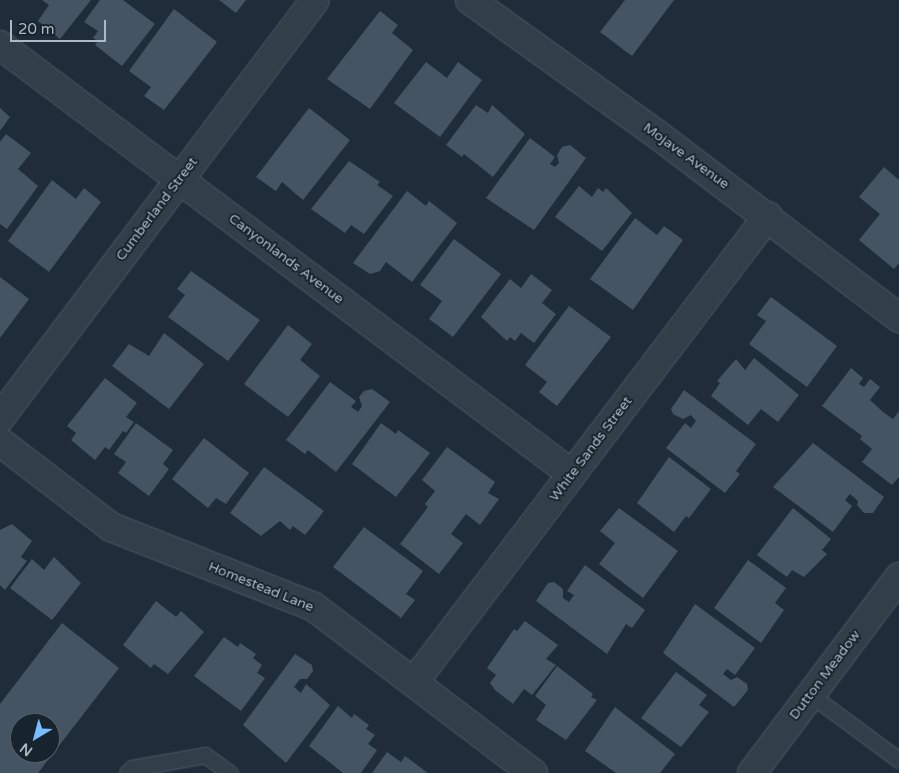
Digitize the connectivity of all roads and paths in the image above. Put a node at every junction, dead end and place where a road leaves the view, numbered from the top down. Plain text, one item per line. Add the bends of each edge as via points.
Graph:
1 (315, 0) edge
2 (470, 0) edge
3 (0, 45) edge
4 (180, 179) junction
5 (768, 216) junction
6 (899, 318) edge
7 (0, 418) edge
8 (0, 442) edge
9 (572, 474) junction
10 (899, 577) edge
11 (414, 682) junction
12 (811, 695) junction
13 (899, 760) edge
14 (127, 773) edge
15 (230, 773) edge
16 (533, 773) edge
17 (752, 773) edge

1 - 4 street, Cumberland Street
2 - 5 street, Mojave Avenue
3 - 4 street, Canyonlands Avenue
4 - 7 street, Cumberland Street
4 - 9 street, Canyonlands Avenue
5 - 6 street, Mojave Avenue
5 - 9 street, White Sands Street
8 - 11 street, Homestead Lane via 111,527 314,607
9 - 11 street, White Sands Street
10 - 12 street, Dutton Meadow
11 - 16 street, Homestead Lane
12 - 13 lane
12 - 17 street, Dutton Meadow
14 - 15 lane via 132,768 205,755

